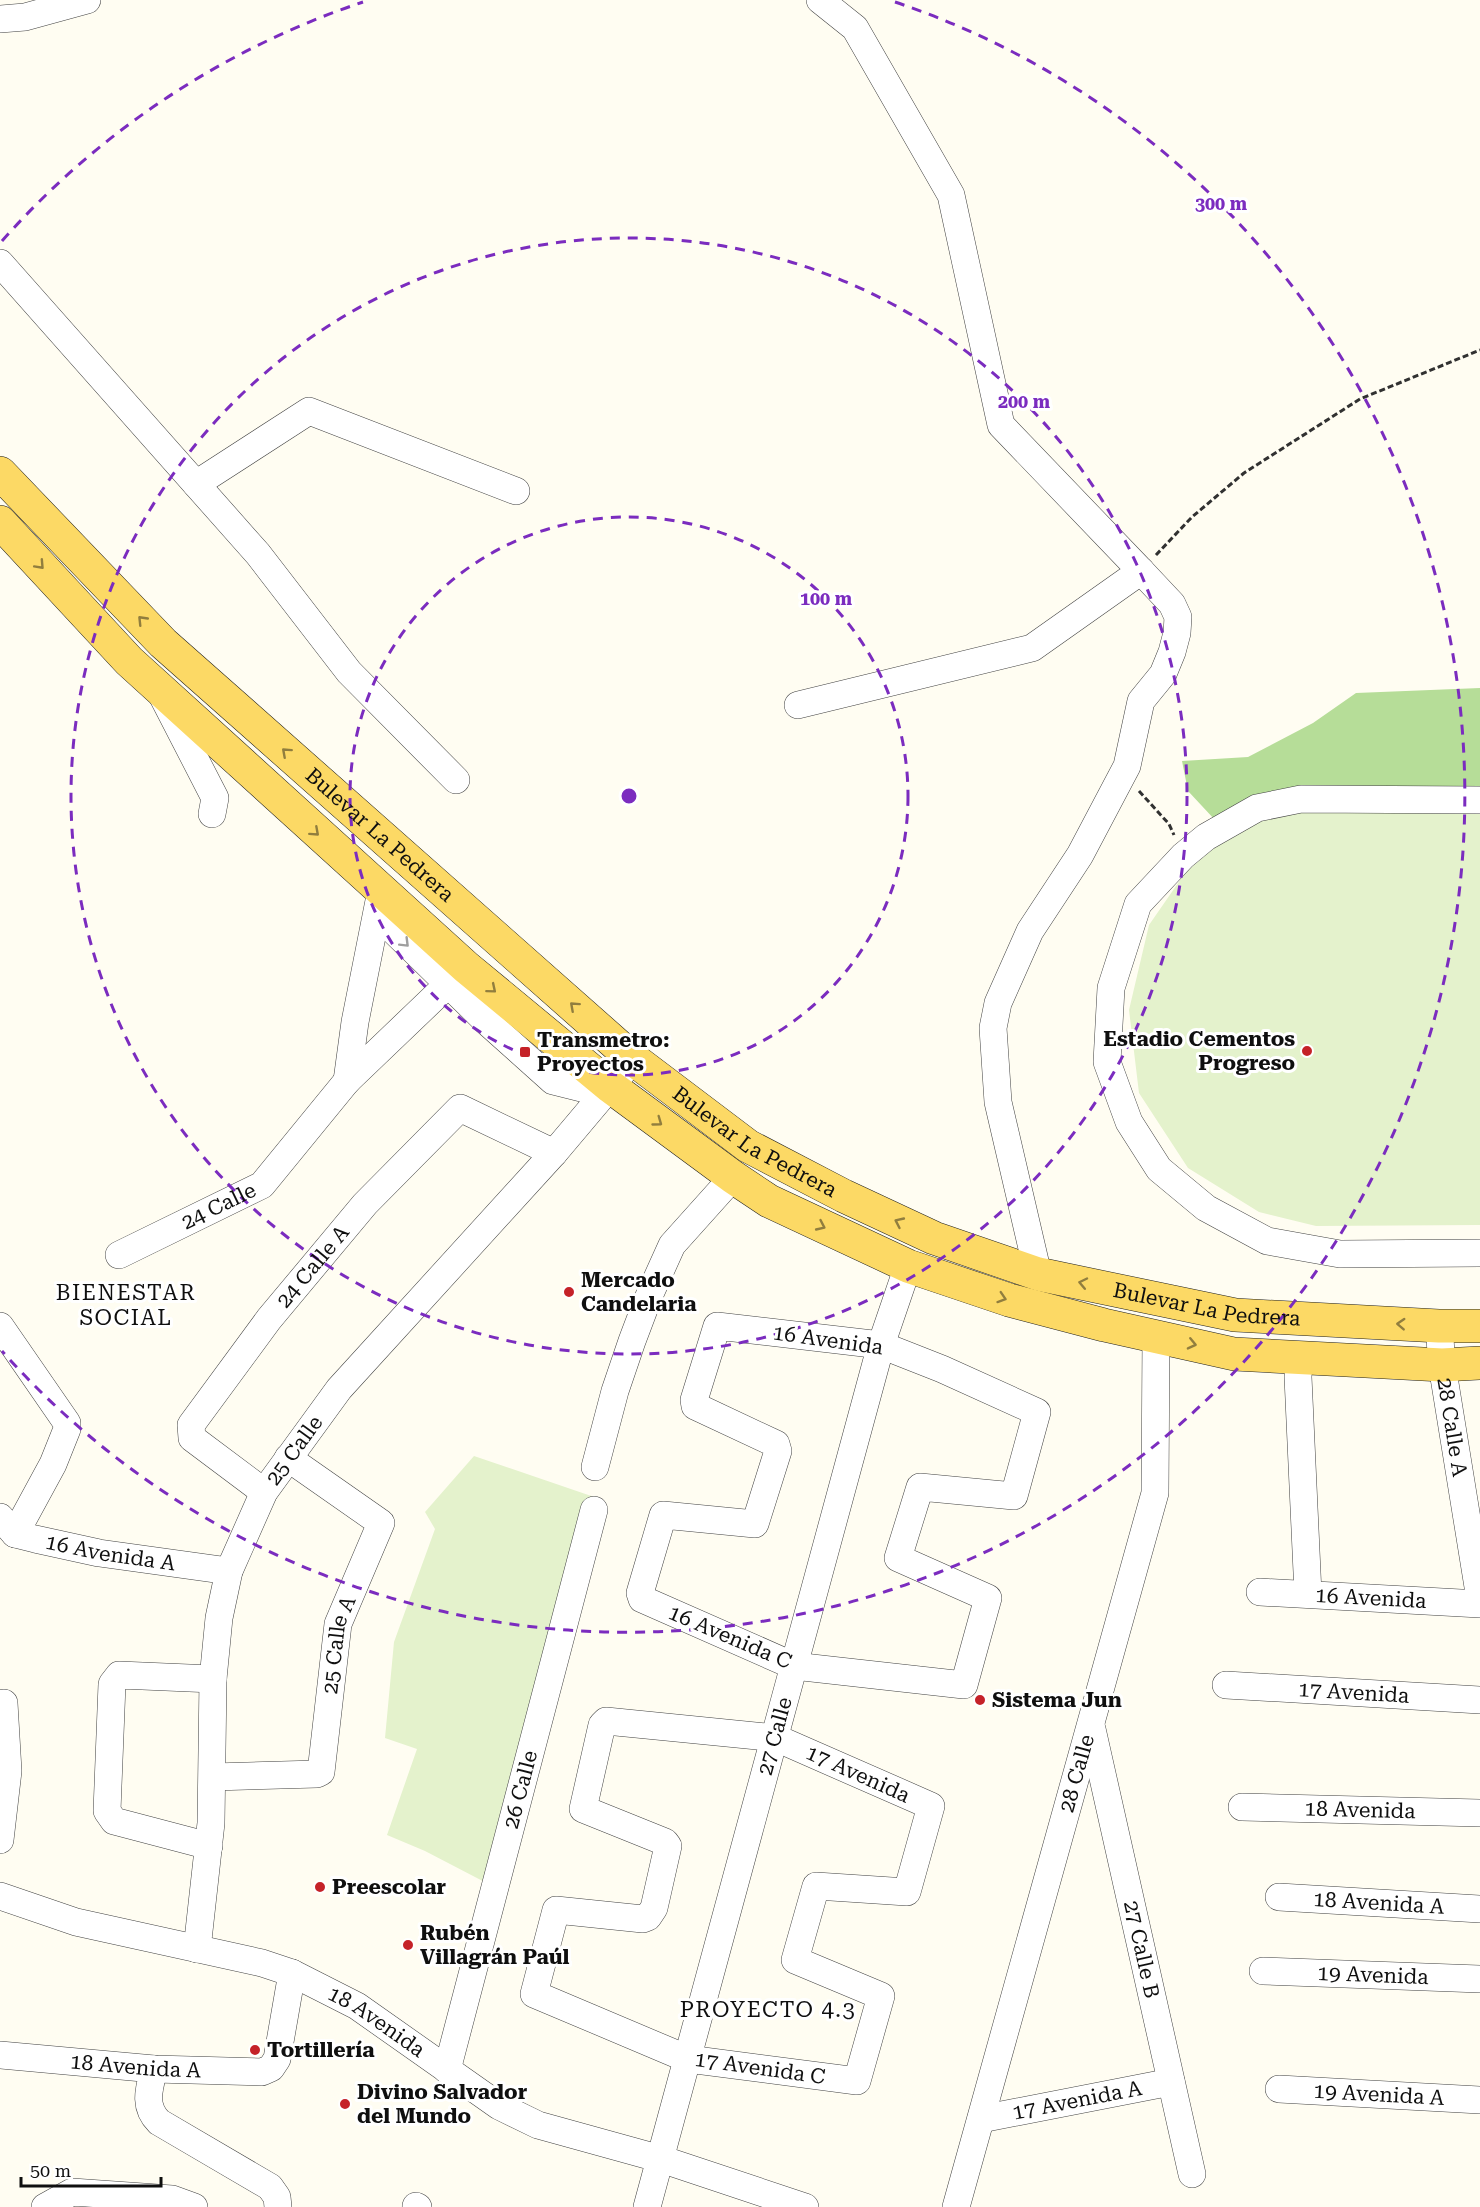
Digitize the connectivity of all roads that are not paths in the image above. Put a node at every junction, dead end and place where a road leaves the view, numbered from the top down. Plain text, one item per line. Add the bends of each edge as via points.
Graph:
1 (87, 0) edge
2 (820, 0) edge
3 (0, 19) edge
4 (0, 263) edge
5 (0, 472) edge
6 (196, 484) junction
7 (516, 491) dead end
8 (0, 522) edge
9 (1141, 571) junction
10 (160, 690) junction
11 (798, 705) dead end
12 (456, 780) dead end
13 (1480, 800) edge
14 (212, 814) dead end
15 (381, 891) junction
16 (456, 976) junction
17 (633, 1059) junction
18 (347, 1081) junction
19 (611, 1087) junction
20 (554, 1153) junction
21 (733, 1177) junction
22 (1480, 1253) edge
23 (119, 1255) dead end
24 (908, 1266) junction
25 (1038, 1274) junction
26 (0, 1326) edge
27 (1439, 1326) junction
28 (1480, 1326) edge
29 (1156, 1336) junction
30 (881, 1345) junction
31 (1299, 1358) junction
32 (1480, 1363) edge
33 (1442, 1365) junction
34 (288, 1458) junction
35 (595, 1467) dead end
36 (264, 1492) junction
37 (594, 1510) dead end
38 (7, 1526) edge
39 (229, 1571) junction
40 (1260, 1592) dead end
41 (1308, 1594) junction
42 (642, 1599) joint
43 (1480, 1599) edge
44 (1480, 1604) edge
45 (794, 1666) junction
46 (213, 1678) junction
47 (1226, 1684) dead end
48 (964, 1685) joint
49 (1480, 1700) edge
50 (4, 1703) dead end
51 (1091, 1725) junction
52 (776, 1738) junction
53 (213, 1777) junction
54 (1242, 1807) dead end
55 (1480, 1813) edge
56 (0, 1840) edge
57 (209, 1846) junction
58 (0, 1896) edge
59 (1279, 1896) dead end
60 (1480, 1909) edge
61 (197, 1949) junction
62 (1263, 1971) dead end
63 (292, 1973) junction
64 (1480, 1979) edge
65 (534, 1993) joint
66 (0, 2055) edge
67 (688, 2059) junction
68 (154, 2069) junction
69 (447, 2070) junction
70 (857, 2081) joint
71 (1171, 2082) junction
72 (1279, 2089) dead end
73 (1480, 2100) edge
74 (981, 2119) junction
75 (661, 2159) junction
76 (1192, 2174) dead end
77 (45, 2207) edge
78 (194, 2207) edge
79 (278, 2207) edge
80 (647, 2207) edge
81 (805, 2207) edge
82 (956, 2207) edge

1 - 3 street via 25,17
2 - 9 street via 855,28 951,195 1001,425
4 - 6 street
17 -> 5 main road, Bulevar La Pedrera via 163,643
6 - 7 street via 309,411
6 - 12 street via 258,554 349,672
8 -> 10 main road, Bulevar La Pedrera
9 - 11 street via 1032,648
9 - 25 street via 1172,604 1178,617 1177,633 1162,674 1141,701 1131,753 1122,775 1080,855 1030,931 998,1003 993,1028 998,1102
10 - 14 street via 215,798
10 -> 15 main road, Bulevar La Pedrera
13 - 22 street via 1301,799 1257,808 1206,837 1138,904 1111,988 1107,1062 1128,1122 1159,1170 1206,1208 1267,1241 1340,1254
15 -> 16 main road, Bulevar La Pedrera
15 - 18 street
16 - 18 street, 24 Calle
16 -> 19 main road, Bulevar La Pedrera
17 - 19 street, 25 Calle
25 -> 17 main road, Bulevar La Pedrera via 934,1238 748,1146
18 - 23 street, 24 Calle via 262,1185
19 - 20 street, 25 Calle
19 -> 21 main road, Bulevar La Pedrera
20 - 34 street, 25 Calle via 339,1389
20 - 36 street, 24 Calle A via 462,1108 365,1204 269,1320 191,1425 192,1438
21 -> 24 main road, Bulevar La Pedrera via 769,1201
21 - 35 street via 672,1245 615,1391
24 -> 29 main road, Bulevar La Pedrera via 1009,1300
24 - 30 street, 27 Calle
27 -> 25 main road, Bulevar La Pedrera via 1235,1315
26 - 38 street via 65,1418 67,1429 62,1445
27 - 28 main road, Bulevar La Pedrera
27 - 33 street, 28 Calle A
29 -> 31 main road, Bulevar La Pedrera via 1234,1354
29 - 51 street, 28 Calle via 1155,1493
30 - 42 street, 16 Avenida via 715,1327 695,1406 778,1448 755,1524 663,1515 640,1593
30 - 45 street, 27 Calle
30 - 48 street, 16 Avenida via 1036,1412 1014,1497 920,1487 898,1558 988,1598
31 - 33 main road, Bulevar La Pedrera
31 - 41 street
32 - 33 main road, Bulevar La Pedrera
33 - 43 street, 28 Calle A
34 - 36 street, 25 Calle
34 - 53 street, 25 Calle A via 381,1523 338,1624 321,1772
36 - 39 street, 25 Calle
37 - 69 street, 26 Calle
38 - 39 street, 16 Avenida A via 99,1552
39 - 46 street, 25 Calle
40 - 41 street, 16 Avenida
41 - 44 street, 16 Avenida
42 - 45 street, 16 Avenida C
45 - 48 street, 16 Avenida C
45 - 52 street, 27 Calle
46 - 53 street, 25 Calle
46 - 57 street via 115,1679 107,1811 114,1821
47 - 49 street, 17 Avenida
50 - 56 street via 8,1771
51 - 71 street, 27 Calle B
51 - 74 street, 28 Calle
52 - 65 street, 17 Avenida via 606,1721 602,1725 583,1809 665,1842 669,1850 654,1908 648,1917 556,1910
52 - 67 street, 27 Calle
52 - 70 street, 17 Avenida via 931,1806 907,1892 816,1886 795,1960 881,1996
53 - 57 street, 25 Calle
54 - 55 street, 18 Avenida
57 - 61 street, 25 Calle
58 - 61 street, 18 Avenida via 76,1922
59 - 60 street, 18 Avenida A
61 - 63 street, 18 Avenida
62 - 64 street, 19 Avenida
63 - 68 street, 18 Avenida A via 278,2054 271,2067 257,2073
63 - 69 street, 18 Avenida via 357,2006
65 - 67 street, 17 Avenida C
66 - 68 street, 18 Avenida A
67 - 70 street, 17 Avenida C
67 - 75 street, 27 Calle
68 - 79 street via 147,2099 154,2118 270,2187
69 - 75 street, 18 Avenida via 499,2106 538,2125
71 - 74 street, 17 Avenida A
71 - 76 street, 27 Calle B
72 - 73 street, 19 Avenida A
74 - 82 street, 28 Calle
75 - 80 street, 27 Calle
75 - 81 street, 18 Avenida
77 - 78 street via 72,2192 172,2199

